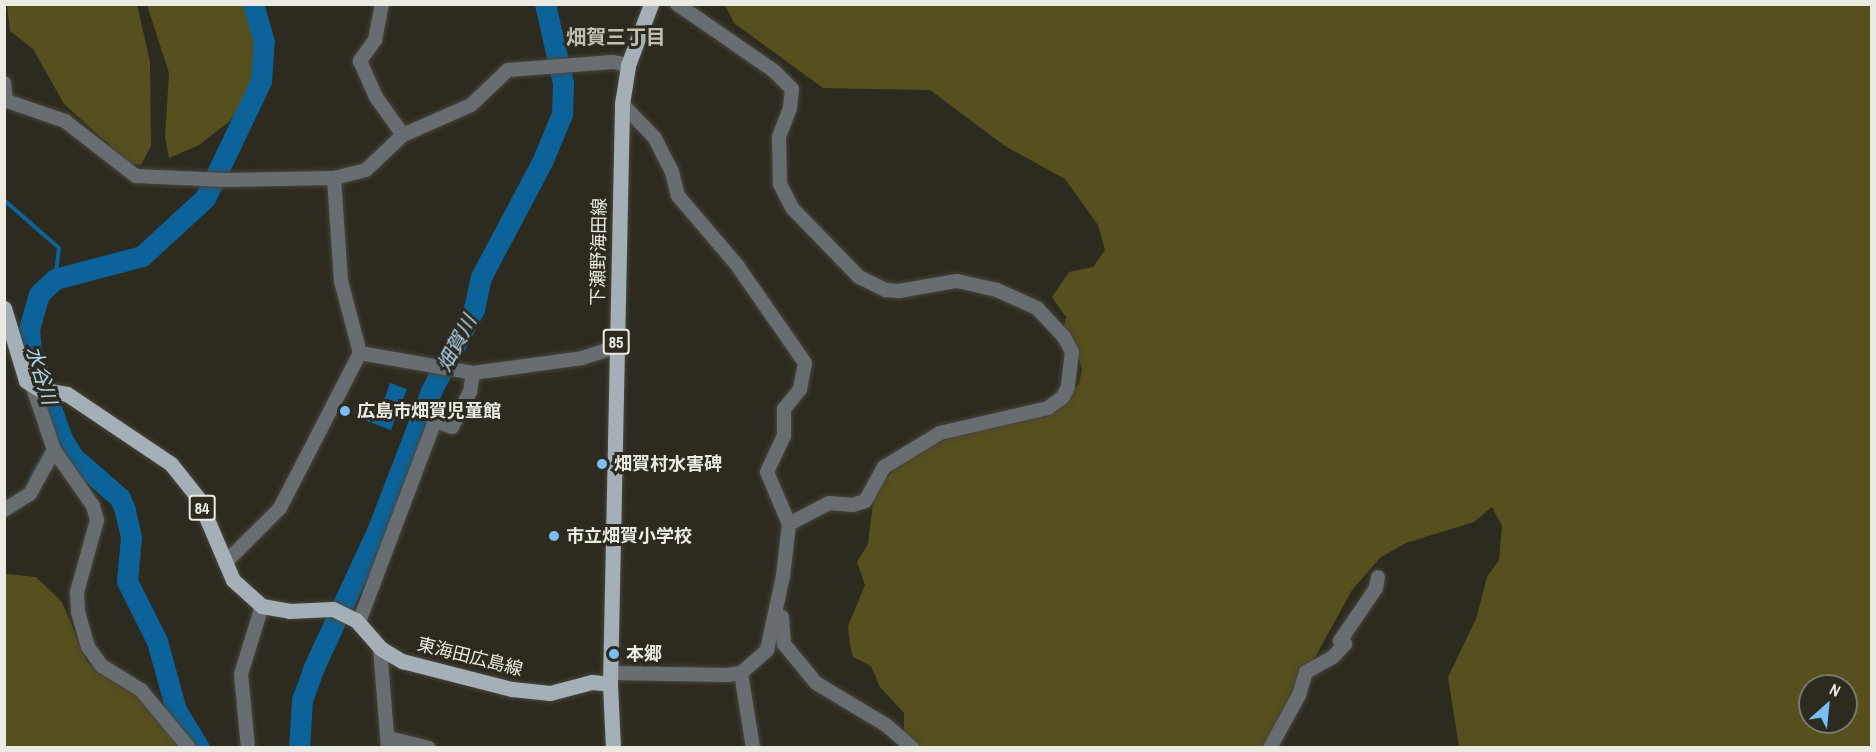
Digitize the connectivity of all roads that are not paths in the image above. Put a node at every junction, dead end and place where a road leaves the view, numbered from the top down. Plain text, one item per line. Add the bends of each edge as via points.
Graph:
1 (382, 4) edge
2 (651, 4) edge
3 (677, 4) edge
4 (628, 65) junction
5 (4, 83) edge
6 (5, 100) edge
7 (622, 104) junction
8 (403, 135) junction
9 (334, 178) junction
10 (4, 308) edge
11 (616, 347) junction
12 (360, 353) junction
13 (473, 373) junction
14 (35, 387) junction
15 (54, 450) junction
16 (4, 510) edge
17 (789, 524) junction
18 (225, 563) junction
19 (783, 576) junction
20 (1378, 577) dead end
21 (262, 606) junction
22 (357, 621) junction
23 (380, 648) junction
24 (741, 673) junction
25 (610, 678) junction
26 (389, 743) edge
27 (189, 747) edge
28 (248, 747) edge
29 (429, 747) edge
30 (613, 747) edge
31 (753, 747) edge
32 (912, 747) edge
33 (1270, 747) edge

1 - 8 street via 375,40 360,61 376,97
2 - 4 main road, 下瀬野海田線 / 85
3 - 17 street via 780,75 792,89 778,146 780,184 793,209 859,277 886,290 957,281 997,290 1037,308 1064,337 1072,352 1068,387 1048,408 940,434 884,467 865,501 853,505 829,503
4 - 7 main road, 下瀬野海田線 / 85
4 - 8 street via 508,70 471,105
5 - 6 street
6 - 9 street via 65,121 136,176 216,180
7 - 11 main road, 下瀬野海田線 / 85
7 - 17 street via 654,137 678,196 736,265 805,363 800,389 784,409 784,436 767,472
8 - 9 street via 366,170
9 - 12 street via 341,281
10 - 14 main road via 23,374
11 - 13 street via 582,358
11 - 25 main road, 下瀬野海田線 / 85
12 - 13 street
12 - 18 street via 280,508
13 - 22 street via 470,392 452,427 435,421
14 - 15 street
14 - 18 main road, 東海田広島線 / 84 via 81,403 183,475 198,498
15 - 16 street via 30,494
15 - 27 street via 93,506 97,520 77,592 88,647 102,666 141,690
17 - 19 street
18 - 21 main road, 東海田広島線 / 84 via 240,590
19 - 24 street via 767,650
19 - 32 street via 784,644 816,684 894,730
20 - 33 street via 1376,588 1340,641 1345,644 1333,657 1306,672 1299,695
21 - 22 main road, 東海田広島線 / 84 via 289,611 333,609
21 - 28 street via 241,674
22 - 23 main road, 東海田広島線 / 84
23 - 25 main road, 東海田広島線 / 84 via 426,668 512,689 550,693
23 - 26 street
24 - 25 street
24 - 31 street
25 - 30 main road
26 - 29 street

